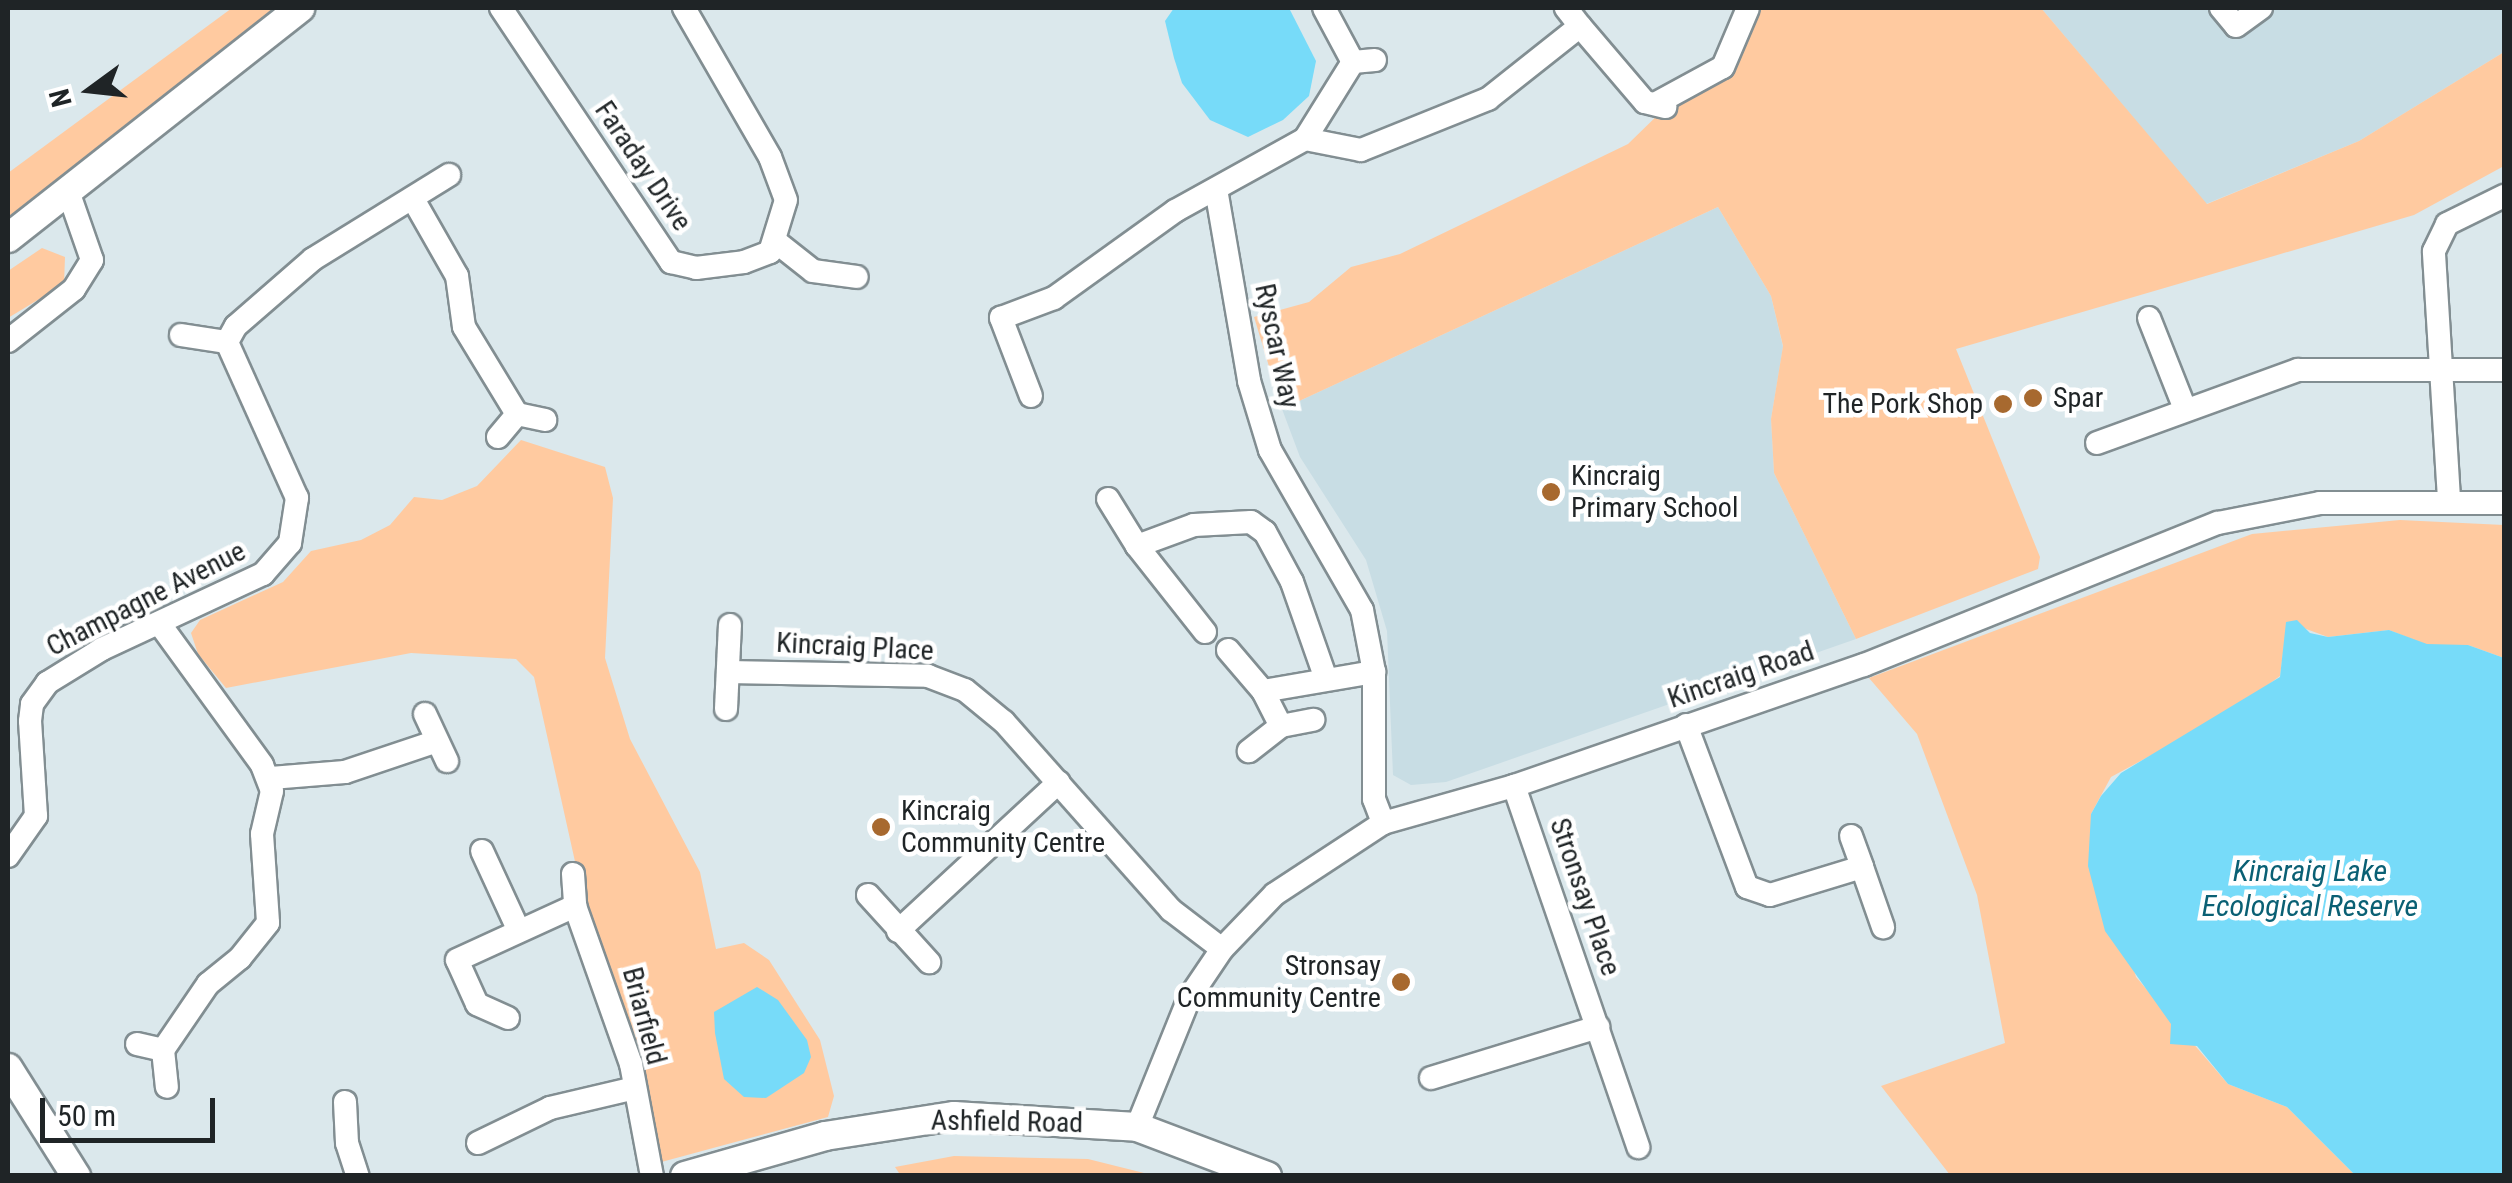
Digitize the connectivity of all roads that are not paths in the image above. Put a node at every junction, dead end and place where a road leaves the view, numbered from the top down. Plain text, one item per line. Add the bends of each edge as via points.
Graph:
1 (300, 8) edge
2 (501, 8) edge
3 (684, 8) edge
4 (1324, 8) edge
5 (1748, 8) edge
6 (2221, 8) edge
7 (2261, 8) edge
8 (1573, 16) edge
9 (1306, 139) junction
10 (450, 175) dead end
11 (1216, 190) junction
12 (68, 192) junction
13 (2504, 196) edge
14 (413, 199) junction
15 (8, 238) edge
16 (775, 241) junction
17 (856, 277) dead end
18 (2149, 318) dead end
19 (181, 334) dead end
20 (8, 340) edge
21 (227, 342) junction
22 (2438, 370) junction
23 (2504, 370) edge
24 (1031, 396) dead end
25 (2185, 409) junction
26 (517, 414) junction
27 (545, 420) dead end
28 (498, 437) dead end
29 (2097, 443) dead end
30 (1108, 499) dead end
31 (2448, 499) junction
32 (2504, 503) edge
33 (1138, 546) junction
34 (159, 623) junction
35 (730, 626) dead end
36 (1206, 632) dead end
37 (1228, 650) dead end
38 (728, 672) junction
39 (1374, 672) junction
40 (1326, 679) junction
41 (1264, 691) junction
42 (8, 699) edge
43 (32, 704) junction
44 (726, 709) dead end
45 (426, 714) dead end
46 (1313, 720) dead end
47 (1686, 725) junction
48 (1281, 726) junction
49 (1249, 752) dead end
50 (271, 778) junction
51 (1059, 782) junction
52 (1514, 786) junction
53 (1383, 823) junction
54 (1851, 836) dead end
55 (482, 851) dead end
56 (8, 856) edge
57 (1862, 867) junction
58 (572, 874) dead end
59 (868, 895) dead end
60 (575, 906) junction
61 (1883, 927) dead end
62 (519, 931) junction
63 (898, 931) junction
64 (1222, 949) junction
65 (929, 962) dead end
66 (508, 1018) dead end
67 (1598, 1027) junction
68 (137, 1044) dead end
69 (163, 1050) junction
70 (8, 1068) edge
71 (1431, 1078) dead end
72 (167, 1087) dead end
73 (631, 1090) junction
74 (345, 1102) dead end
75 (1137, 1126) junction
76 (478, 1143) dead end
77 (1638, 1147) dead end
78 (76, 1176) edge
79 (358, 1176) edge
80 (652, 1176) edge
81 (685, 1176) edge
82 (1266, 1176) edge

1 - 12 street
2 - 16 street, Faraday Drive via 671,262 696,268 744,262 770,252
3 - 16 street via 770,157 786,200
4 - 9 street via 1364,61
5 - 8 street via 1723,67 1650,106
6 - 7 street via 2236,26
8 - 9 street via 1526,72 1472,106 1361,150
9 - 11 street
10 - 14 street
11 - 24 street via 1054,298 1001,318
11 - 39 street, Ryscar Way via 1249,381 1270,450 1300,510 1345,572 1362,610
12 - 15 street
12 - 20 street via 92,260 74,289
13 - 22 street via 2448,224 2434,251
14 - 21 street via 313,259 256,304
14 - 26 street via 458,276 464,326
16 - 17 street via 813,271
18 - 25 street
19 - 21 street
21 - 34 street, Champagne Avenue via 289,476 298,519 279,563
22 - 23 street
22 - 25 street via 2298,370
22 - 31 street
25 - 29 street
26 - 27 street
26 - 28 street
30 - 33 street
31 - 32 street, Kincraig Road
31 - 47 street, Kincraig Road via 2320,503 2218,523 1864,665
33 - 36 street
33 - 40 street via 1194,525 1251,522 1265,532 1292,582
34 - 43 street, Champagne Avenue via 66,667
34 - 50 street
35 - 38 street
37 - 41 street
38 - 44 street
38 - 51 street, Kincraig Place via 883,673 948,682 983,700
39 - 40 street
39 - 53 street, Ryscar Way via 1374,800
40 - 41 street
41 - 48 street
42 - 43 street
43 - 56 street via 36,816
45 - 50 street via 442,751 344,772
46 - 48 street
47 - 52 street, Kincraig Road
47 - 57 street via 1747,887 1770,895
48 - 49 street
50 - 69 street via 262,834 268,922 208,984
51 - 63 street
51 - 64 street, Kincraig Place via 1171,910
52 - 53 street, Kincraig Road
52 - 67 street, Stronsay Place
53 - 64 street, Kincraig Road via 1275,894
54 - 57 street
55 - 62 street
57 - 61 street
58 - 60 street, Briarfield
59 - 63 street
60 - 62 street
60 - 73 street, Briarfield via 632,1064
62 - 66 street via 458,960 477,1004
63 - 65 street
64 - 75 street, Kincraig Road via 1189,998
67 - 71 street
67 - 77 street, Stronsay Place
68 - 69 street
69 - 72 street
70 - 78 street
73 - 76 street via 550,1108
73 - 80 street, Briarfield
74 - 79 street
75 - 81 street, Ashfield Road via 954,1116 825,1136
75 - 82 street, Ashfield Road

